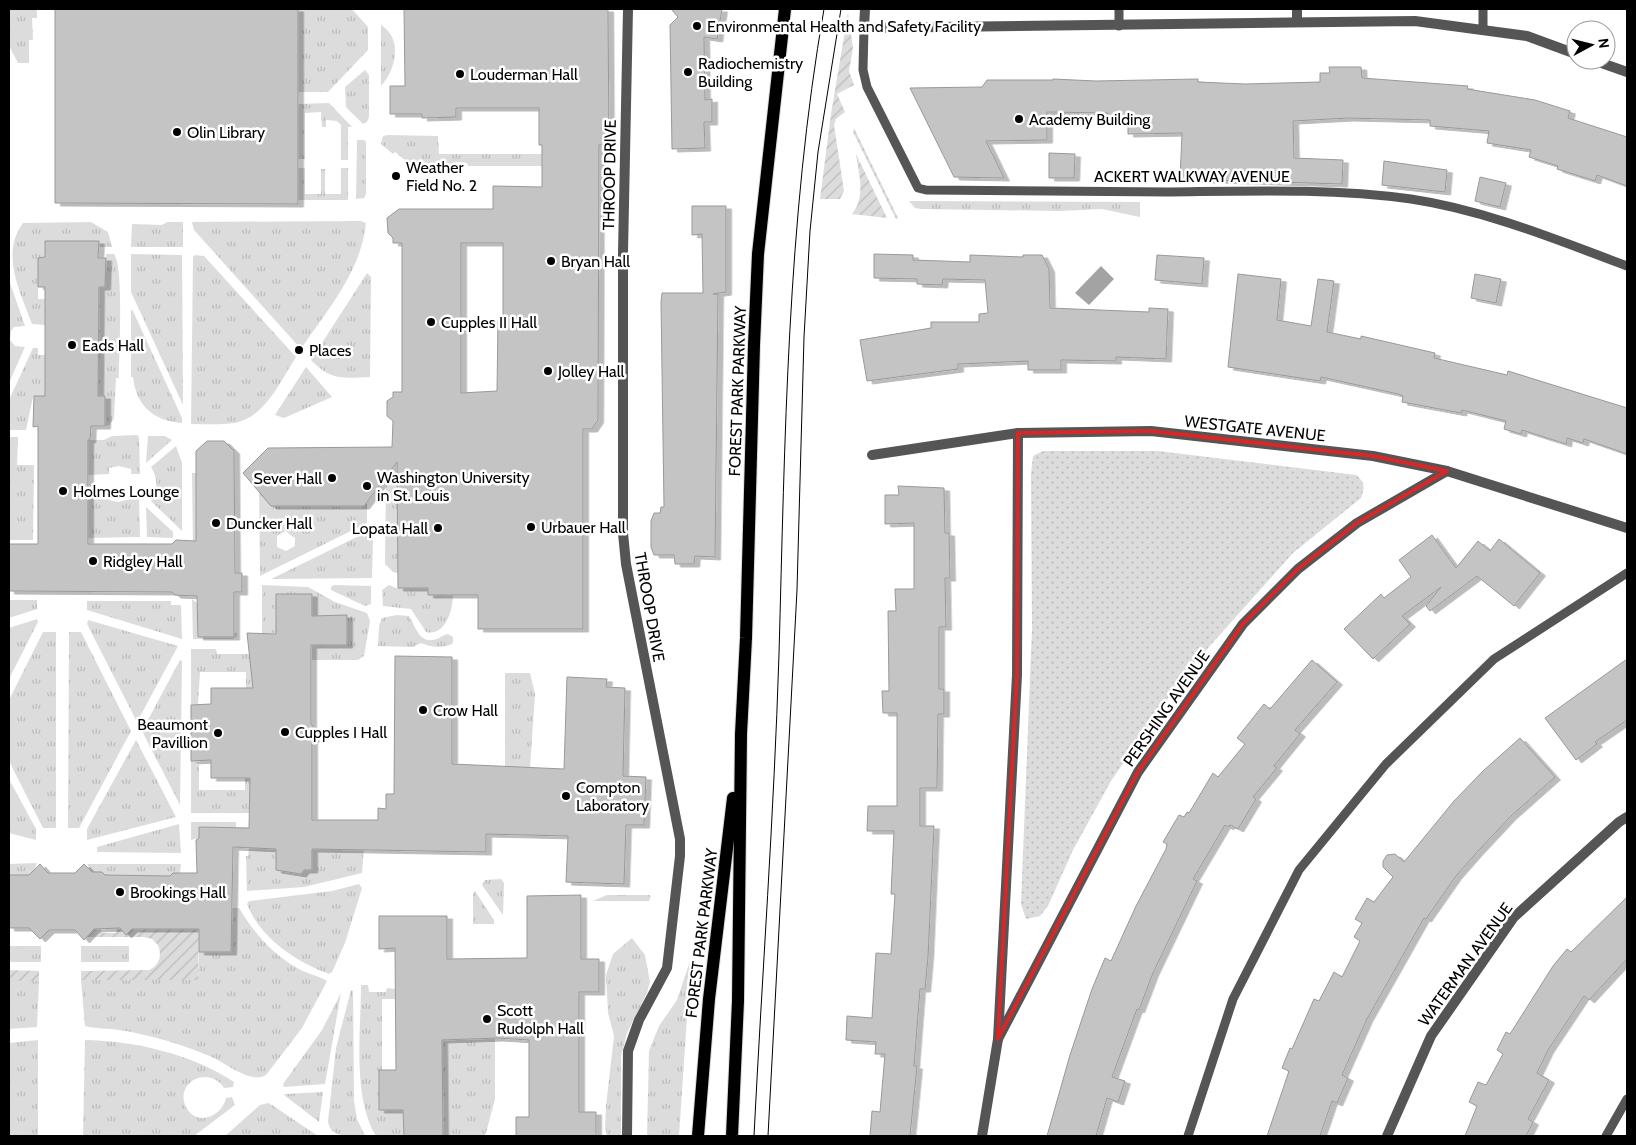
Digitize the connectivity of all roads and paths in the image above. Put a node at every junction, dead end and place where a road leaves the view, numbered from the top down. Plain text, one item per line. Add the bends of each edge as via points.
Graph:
1 (628, 9) edge
2 (785, 9) edge
3 (790, 9) edge
4 (865, 9) edge
5 (1119, 9) edge
6 (1297, 9) edge
7 (1483, 9) edge
8 (1297, 21) junction
9 (1119, 26) junction
10 (864, 28) junction
11 (1483, 30) junction
12 (780, 50) junction
13 (1566, 50) edge
14 (1627, 266) edge
15 (1018, 433) junction
16 (872, 456) dead end
17 (1447, 471) junction
18 (1627, 528) edge
19 (1627, 573) edge
20 (741, 734) junction
21 (1627, 817) edge
22 (998, 1039) junction
23 (1627, 1099) edge
24 (626, 1136) edge
25 (698, 1136) edge
26 (732, 1136) edge
27 (982, 1136) edge
28 (1188, 1136) edge
29 (1387, 1136) edge
30 (1606, 1136) edge

1 - 24 street, THROOP DRIVE via 623,252 623,533 631,592 680,838 680,856 667,968 639,1020 628,1051
2 - 12 main road, FOREST PARK PARKWAY
3 - 12 main road, FOREST PARK PARKWAY
4 - 10 street
5 - 9 lane
6 - 8 street
7 - 11 lane
8 - 9 street
8 - 11 street via 1415,21
9 - 10 street
10 - 14 lane, ACKERT WALKWAY AVENUE via 863,70 867,87 918,188 1294,191 1377,196 1456,208
11 - 13 street via 1527,36
12 - 20 main road, FOREST PARK PARKWAY via 758,254
15 - 16 street, WESTGATE AVENUE
15 - 17 street, WESTGATE AVENUE via 1151,431 1373,456
15 - 22 street, PERSHING AVENUE via 1017,675
17 - 18 street, WESTGATE AVENUE
17 - 22 street, PERSHING AVENUE via 1357,523 1298,569 1243,624 1138,772
19 - 28 lane via 1494,660 1386,764 1299,870 1233,999
20 - 25 main road, FOREST PARK PARKWAY via 709,999
20 - 26 main road, FOREST PARK PARKWAY via 738,1000
21 - 29 street, WATERMAN AVENUE via 1514,917 1431,1036
22 - 27 street, PERSHING AVENUE
23 - 30 lane

